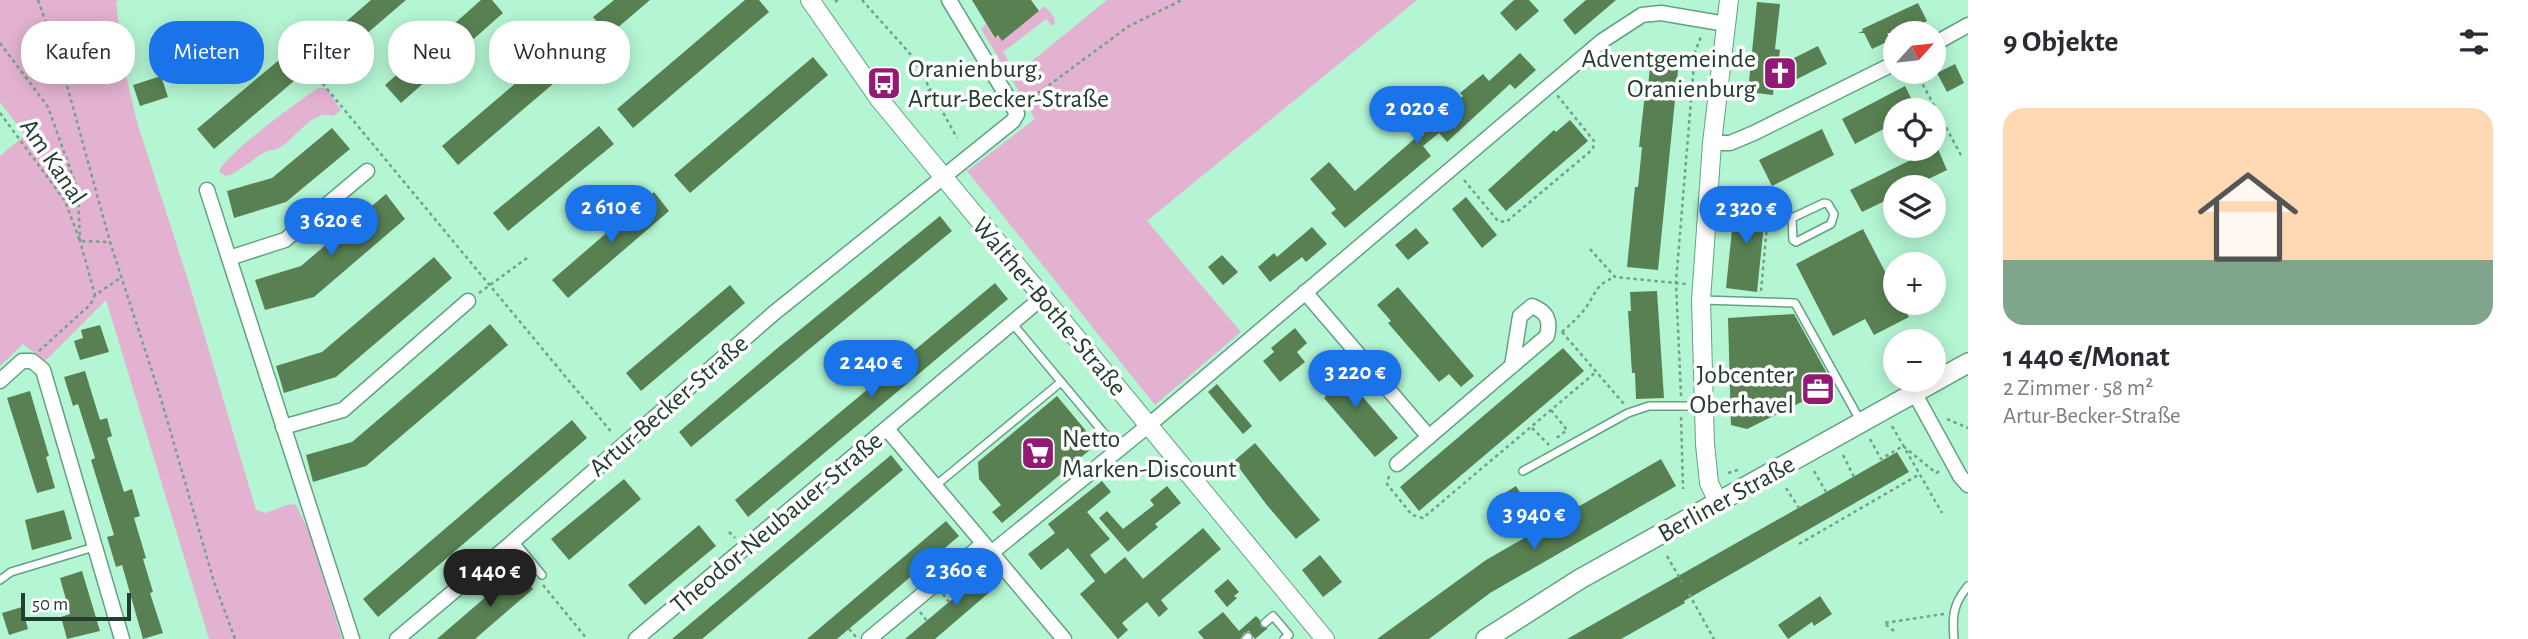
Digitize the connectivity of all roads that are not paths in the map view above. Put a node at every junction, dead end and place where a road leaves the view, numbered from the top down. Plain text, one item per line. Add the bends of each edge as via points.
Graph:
1 (810, 0) edge
2 (949, 0) edge
3 (1729, 0) edge
4 (1726, 24) junction
5 (1968, 25) edge
6 (1946, 37) edge
7 (1883, 69) edge
8 (1712, 143) junction
9 (367, 171) dead end
10 (943, 177) junction
11 (207, 190) dead end
12 (1708, 190) junction
13 (1792, 218) junction
14 (229, 258) junction
15 (1305, 292) junction
16 (1701, 293) junction
17 (1044, 296) junction
18 (468, 301) road end
19 (1012, 323) junction
20 (1968, 363) edge
21 (1512, 366) junction
22 (0, 381) edge
23 (1061, 382) junction
24 (1915, 394) junction
25 (1704, 407) junction
26 (1149, 425) junction
27 (283, 427) junction
28 (887, 429) junction
29 (1866, 431) junction
30 (1429, 438) junction
31 (1118, 450) junction
32 (1397, 464) road end
33 (1523, 471) dead end
34 (1968, 485) edge
35 (935, 486) junction
36 (1718, 502) junction
37 (514, 541) junction
38 (94, 547) junction
39 (987, 548) junction
40 (538, 576) road end
41 (0, 580) edge
42 (1968, 586) edge
43 (1265, 623) dead end
44 (863, 638) edge
45 (122, 639) edge
46 (352, 639) edge
47 (397, 639) edge
48 (636, 639) edge
49 (1064, 639) edge
50 (1284, 639) edge
51 (1325, 639) edge
52 (1486, 639) edge
53 (1954, 639) edge

1 - 10 street, Walther-Bothe-Straße via 860,74
2 - 10 street, Artur-Becker-Straße via 1017,114
3 - 4 street
4 - 8 street
4 - 15 street via 1661,13 1642,15 1602,41
5 - 6 street
7 - 8 street via 1754,134 1730,143
8 - 12 street
9 - 14 street via 285,240
10 - 17 street, Walther-Bothe-Straße
10 - 37 street, Artur-Becker-Straße via 774,313
11 - 14 street
12 - 13 lane via 1770,200
12 - 16 street
13 - 13 lane via 1824,204 1834,214 1831,224 1796,242
14 - 27 street
15 - 26 street
15 - 30 street
16 - 25 street
16 - 29 lane via 1795,303
17 - 19 street, Theodor-Neubauer-Straße
17 - 26 street, Walther-Bothe-Straße
18 - 27 street via 343,410
19 - 23 lane
19 - 28 street, Theodor-Neubauer-Straße
20 - 24 main road, Berliner Straße
21 - 21 street via 1520,316 1532,306 1543,310 1556,330
21 - 30 street
22 - 38 street via 22,361 32,361 43,370
23 - 31 lane
23 - 35 lane
24 - 29 main road, Berliner Straße
24 - 34 street
25 - 33 lane via 1649,406 1628,413
25 - 36 street via 1709,483
26 - 31 street
26 - 51 street, Walther-Bothe-Straße
27 - 46 street
28 - 35 street
28 - 48 street, Theodor-Neubauer-Straße
29 - 36 main road, Berliner Straße
30 - 32 street
31 - 39 street
35 - 39 street
36 - 52 main road, Berliner Straße via 1580,579
37 - 40 lane
37 - 47 street, Artur-Becker-Straße
38 - 41 lane via 11,572
38 - 45 street
39 - 44 street
39 - 49 street
42 - 53 lane via 1956,600
43 - 50 lane via 1273,616 1289,635

